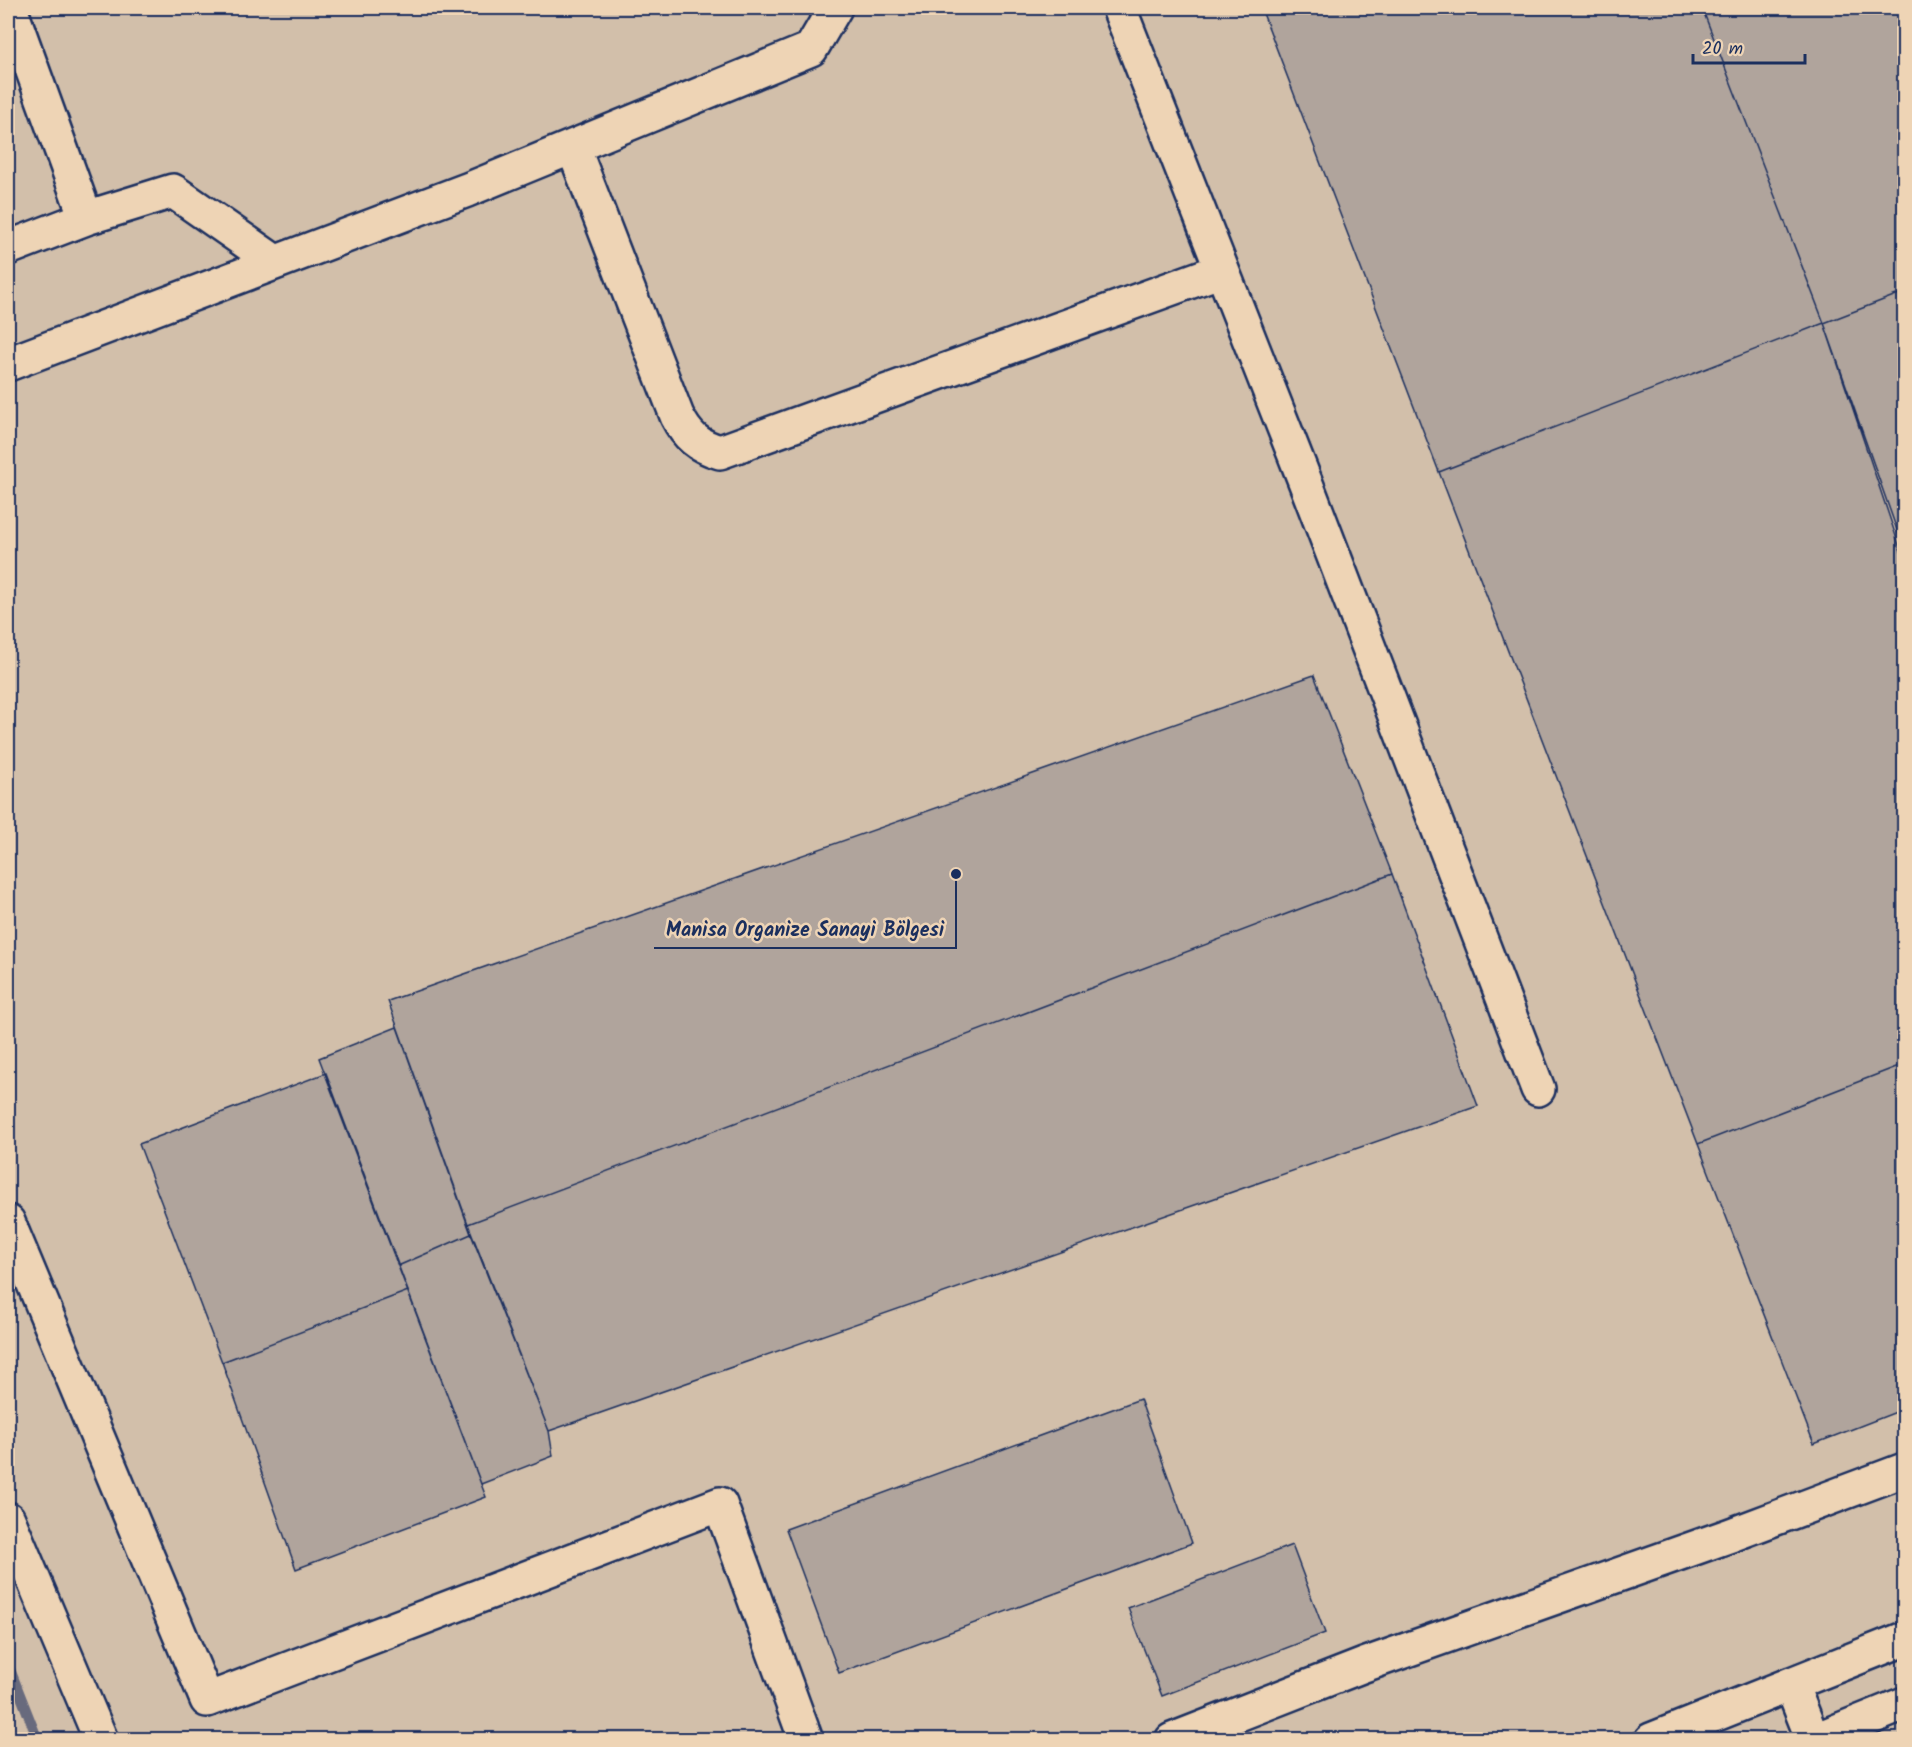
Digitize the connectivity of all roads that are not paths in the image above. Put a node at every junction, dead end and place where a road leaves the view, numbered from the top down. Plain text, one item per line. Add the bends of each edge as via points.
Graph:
1 (10, 8) edge
2 (835, 8) edge
3 (1119, 8) edge
4 (573, 147) junction
5 (86, 218) junction
6 (8, 248) edge
7 (275, 262) junction
8 (1222, 270) junction
9 (8, 364) edge
10 (1538, 1089) dead end
11 (8, 1222) edge
12 (1905, 1470) edge
13 (8, 1519) edge
14 (1905, 1639) edge
15 (1791, 1684) junction
16 (1905, 1704) edge
17 (101, 1740) edge
18 (806, 1740) edge
19 (1172, 1740) edge
20 (1651, 1740) edge
21 (1814, 1740) edge

1 - 5 street
2 - 4 street via 811,49
3 - 8 street
4 - 7 street
4 - 8 street via 676,416 693,440 720,452
5 - 6 street
5 - 7 street via 173,191
7 - 9 street
8 - 10 street
11 - 18 street via 207,1700 720,1504
12 - 19 street via 1364,1665
13 - 17 street
14 - 15 street
15 - 20 street
15 - 21 street
16 - 21 street

